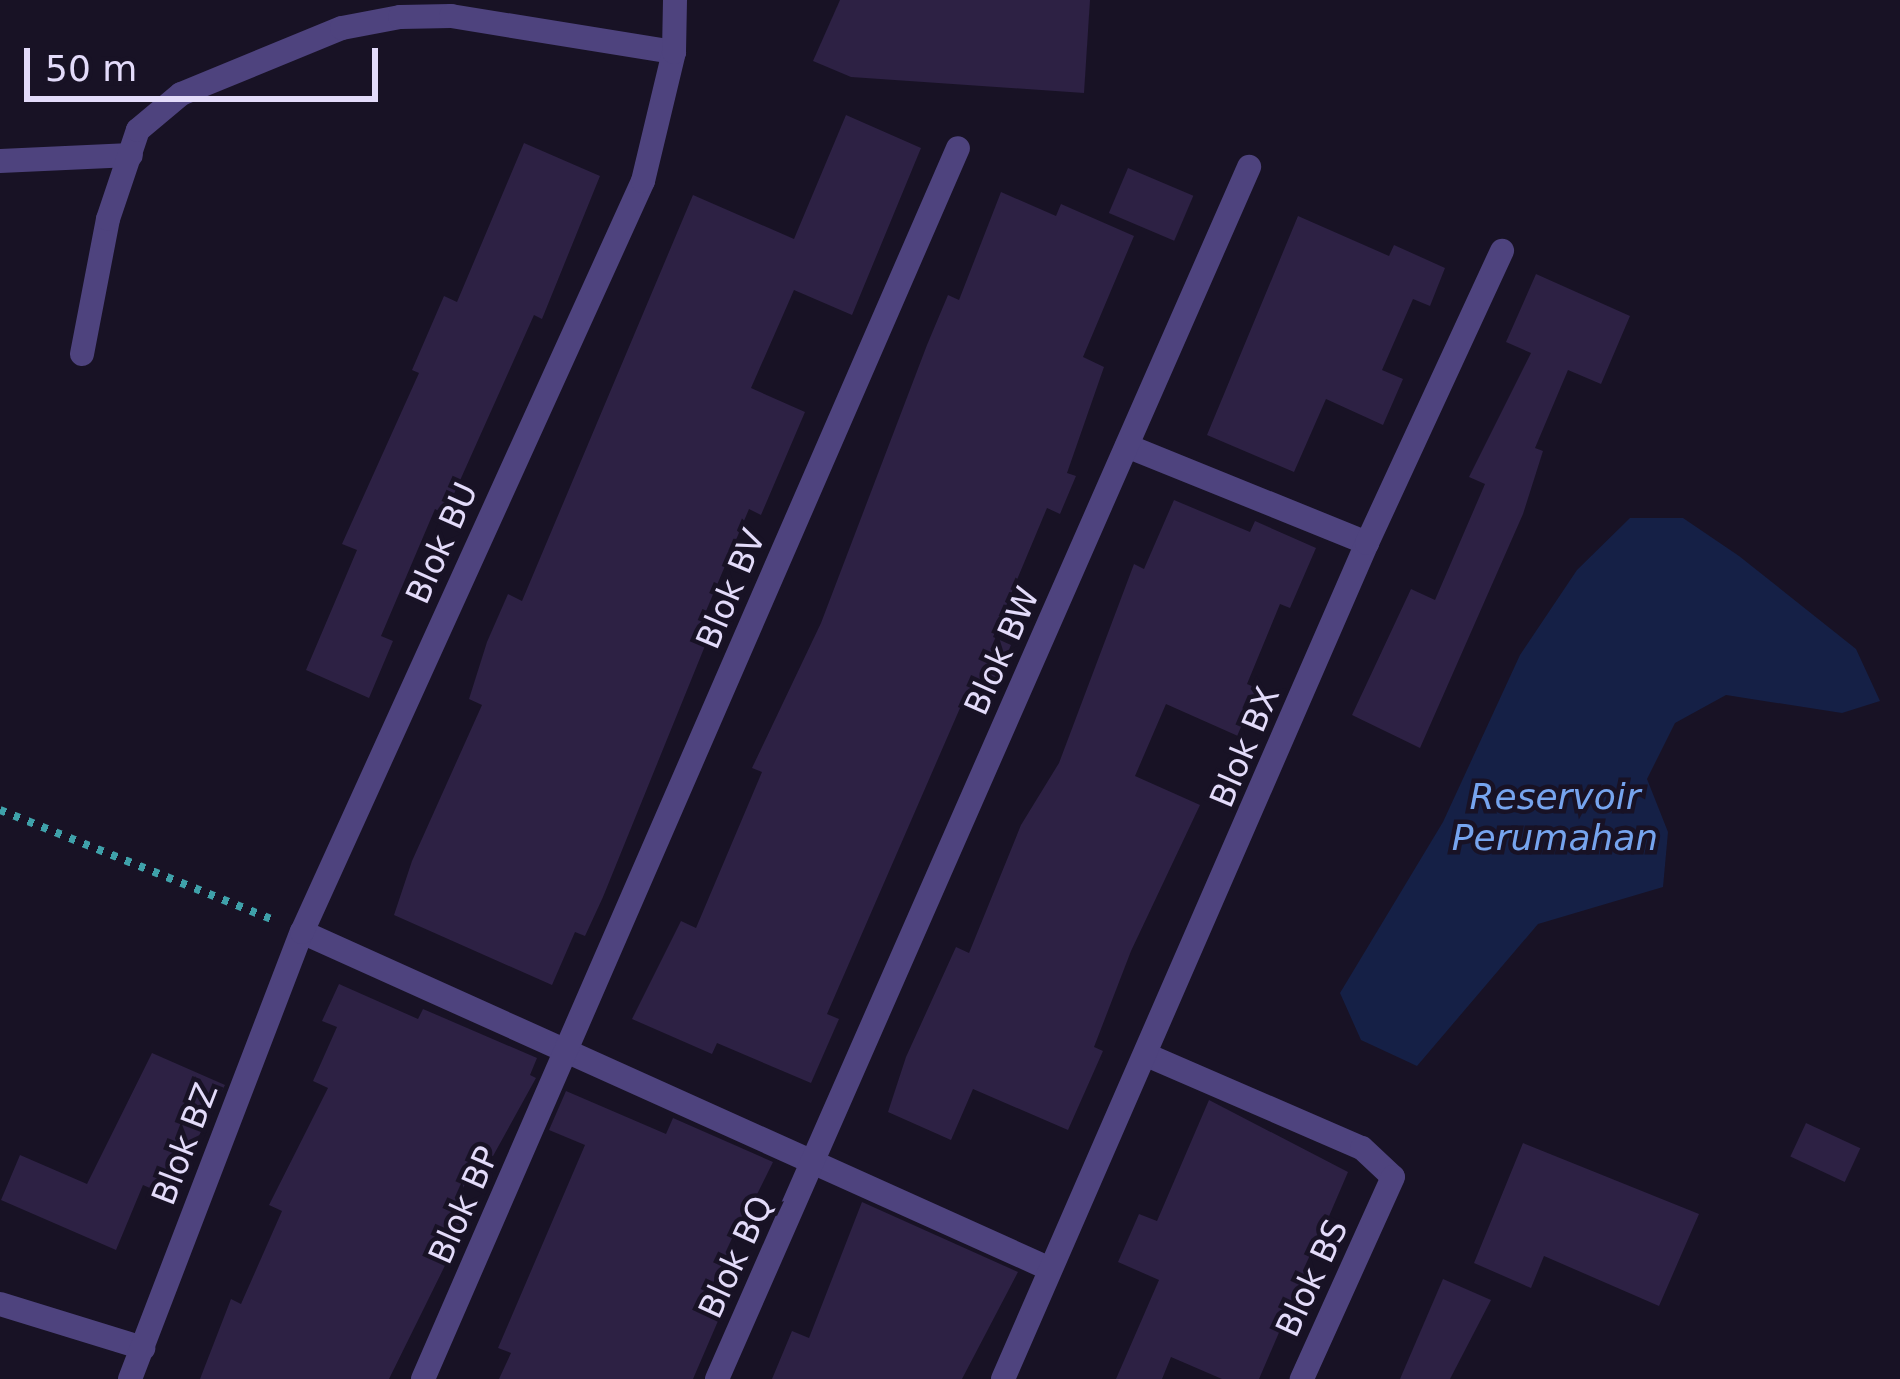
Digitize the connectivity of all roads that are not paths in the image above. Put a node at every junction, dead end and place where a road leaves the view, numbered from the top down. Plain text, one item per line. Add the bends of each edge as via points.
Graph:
1 (675, 0) edge
2 (674, 52) junction
3 (958, 148) dead end
4 (130, 154) junction
5 (0, 161) edge
6 (1249, 167) dead end
7 (1502, 251) dead end
8 (82, 355) dead end
9 (1127, 446) junction
10 (1366, 543) junction
11 (302, 932) junction
12 (1150, 1056) junction
13 (565, 1057) junction
14 (815, 1162) junction
15 (1048, 1268) junction
16 (0, 1304) edge
17 (143, 1348) junction
18 (130, 1379) edge
19 (423, 1379) edge
20 (717, 1379) edge
21 (1004, 1379) edge
22 (1302, 1379) edge

1 - 2 street, Blok BU
2 - 4 street via 451,16 400,16 342,28 181,94 138,130
2 - 11 street, Blok BU via 643,181
3 - 13 street, Blok BV
4 - 5 street
4 - 8 street
6 - 9 street, Blok BW
7 - 10 street, Blok BX
9 - 10 street
9 - 14 street, Blok BW
10 - 12 street, Blok BX
11 - 13 street
11 - 17 street, Blok BZ
12 - 15 street, Blok BX
12 - 22 street, Blok BS via 1381,1159 1393,1178
13 - 14 street
13 - 19 street, Blok BP
14 - 15 street
14 - 20 street, Blok BQ
15 - 21 street, Blok BX
16 - 17 street
17 - 18 street, Blok BZ

